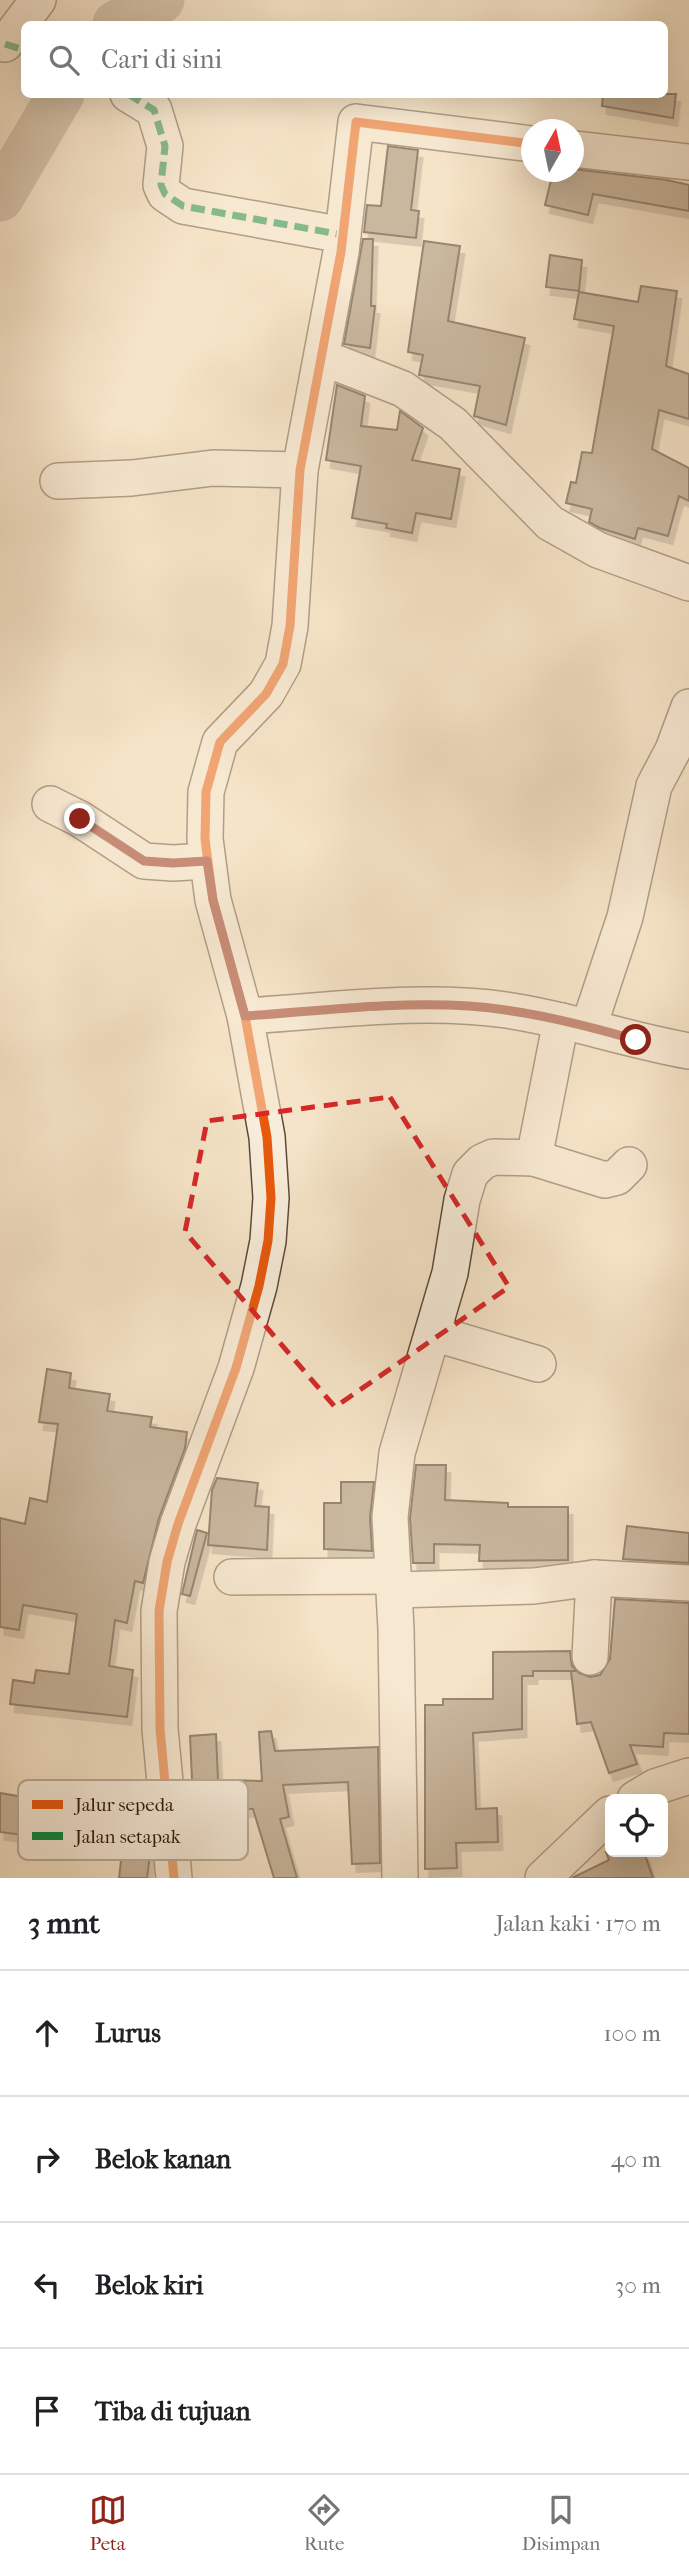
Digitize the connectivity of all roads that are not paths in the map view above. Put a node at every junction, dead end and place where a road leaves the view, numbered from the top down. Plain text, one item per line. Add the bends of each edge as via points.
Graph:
1 (38, 0) edge
2 (25, 21) edge
3 (21, 27) edge
4 (10, 45) edge
5 (134, 98) edge
6 (521, 143) edge
7 (584, 150) edge
8 (689, 162) edge
9 (344, 235) junction
10 (324, 358) junction
11 (300, 470) junction
12 (58, 481) dead end
13 (689, 583) edge
14 (689, 707) edge
15 (50, 804) dead end
16 (207, 861) junction
17 (245, 1016) junction
18 (575, 1024) junction
19 (689, 1051) edge
20 (534, 1158) junction
21 (629, 1165) dead end
22 (433, 1333) junction
23 (538, 1364) dead end
24 (232, 1577) dead end
25 (594, 1578) junction
26 (393, 1583) junction
27 (689, 1583) edge
28 (590, 1657) dead end
29 (689, 1776) edge
30 (165, 1780) edge
31 (643, 1794) edge
32 (605, 1819) edge
33 (172, 1860) edge
34 (174, 1878) edge
35 (400, 1878) edge
36 (543, 1878) edge

1 - 2 street
3 - 4 street
5 - 9 street via 154,110 165,146 164,194 183,206
6 - 9 street via 356,122
7 - 8 street
9 - 10 street
10 - 11 street
10 - 13 street via 403,389 453,424 551,523 598,550
11 - 12 street via 213,468
11 - 16 street via 290,626 283,664 266,694 220,742 205,792
14 - 18 street via 654,786 625,917
15 - 16 street via 144,861
16 - 17 street
17 - 18 street via 431,1005 507,1011
17 - 30 street via 267,1138 269,1230 236,1368 167,1562 159,1611
18 - 19 street
18 - 20 street
20 - 21 street via 605,1180 617,1177
20 - 22 street via 493,1157 473,1169
22 - 23 street
22 - 26 street via 397,1453 390,1517
24 - 26 street
25 - 26 street via 534,1586
25 - 27 street
25 - 28 street
26 - 35 street
29 - 31 street
32 - 36 street
33 - 34 street

